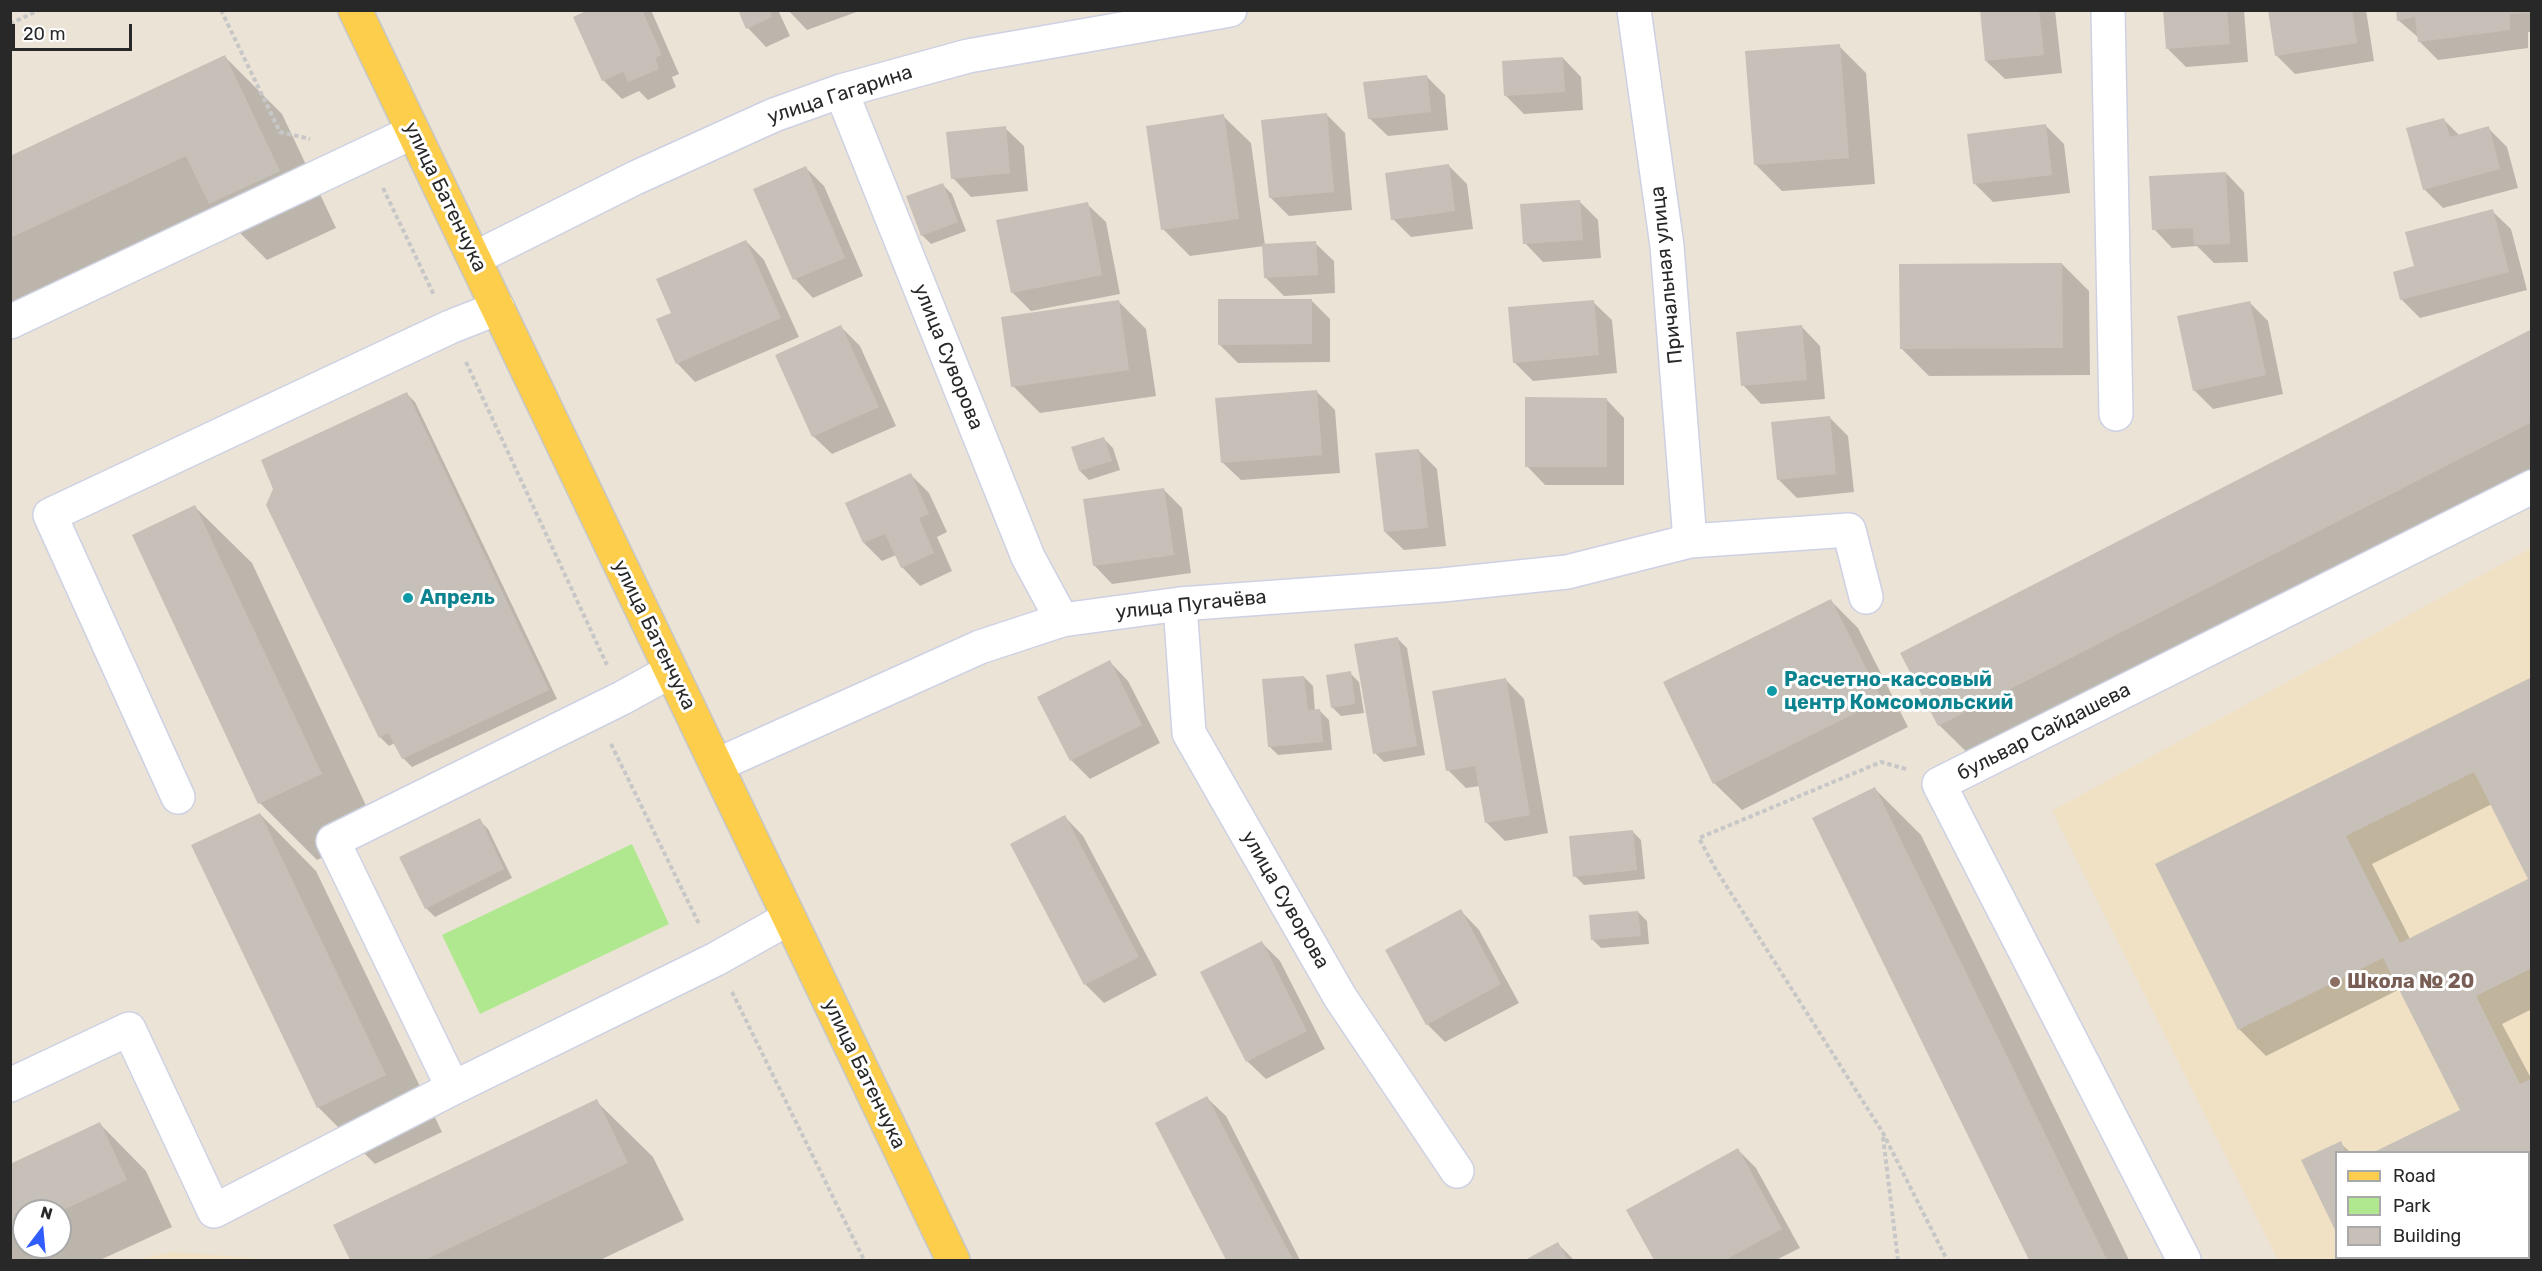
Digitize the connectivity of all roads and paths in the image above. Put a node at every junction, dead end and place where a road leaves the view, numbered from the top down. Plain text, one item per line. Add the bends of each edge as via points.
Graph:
1 (39, 10) edge
2 (221, 10) edge
3 (355, 10) edge
4 (1230, 10) edge
5 (1634, 10) edge
6 (2108, 10) edge
7 (10, 24) edge
8 (841, 91) junction
9 (413, 132) junction
10 (312, 140) dead end
11 (367, 153) junction
12 (475, 258) junction
13 (498, 308) junction
14 (10, 322) edge
15 (450, 327) junction
16 (2116, 414) dead end
17 (2532, 487) edge
18 (1690, 541) junction
19 (1866, 597) dead end
20 (1180, 604) junction
21 (1062, 620) junction
22 (671, 671) junction
23 (622, 698) junction
24 (717, 765) junction
25 (178, 797) dead end
26 (1699, 838) dead end
27 (789, 918) junction
28 (10, 1085) edge
29 (453, 1088) junction
30 (1883, 1133) junction
31 (1457, 1171) dead end
32 (953, 1260) edge
33 (1898, 1260) edge
34 (1947, 1260) edge
35 (2184, 1260) edge

1 - 7 path
2 - 10 path via 280,132
3 - 9 main road, улица Батенчука
4 - 8 street, улица Гагарина via 968,56
5 - 18 street, Причальная улица via 1667,246
6 - 16 street
8 - 12 street, улица Гагарина via 764,120 635,178
8 - 21 street, улица Суворова via 1028,557
9 - 11 street
9 - 12 main road, улица Батенчука
11 - 14 street
11 - 15 path
12 - 13 main road, улица Батенчука
13 - 15 street
13 - 22 main road, улица Батенчука
15 - 23 path
15 - 25 street via 50,515
17 - 35 street, бульвар Сайдашева via 1939,784
18 - 19 street, улица Пугачёва via 1849,530
18 - 20 street, улица Пугачёва via 1567,572
20 - 21 street, улица Пугачёва
20 - 31 street, улица Суворова via 1190,733 1340,997
21 - 24 street, улица Пугачёва via 980,647
22 - 23 street
22 - 24 main road, улица Батенчука
23 - 29 street via 333,841
24 - 27 main road, улица Батенчука
26 - 30 path
27 - 29 street via 716,959
27 - 32 main road, улица Батенчука
28 - 29 street via 129,1029 213,1210
30 - 33 path
30 - 34 path

